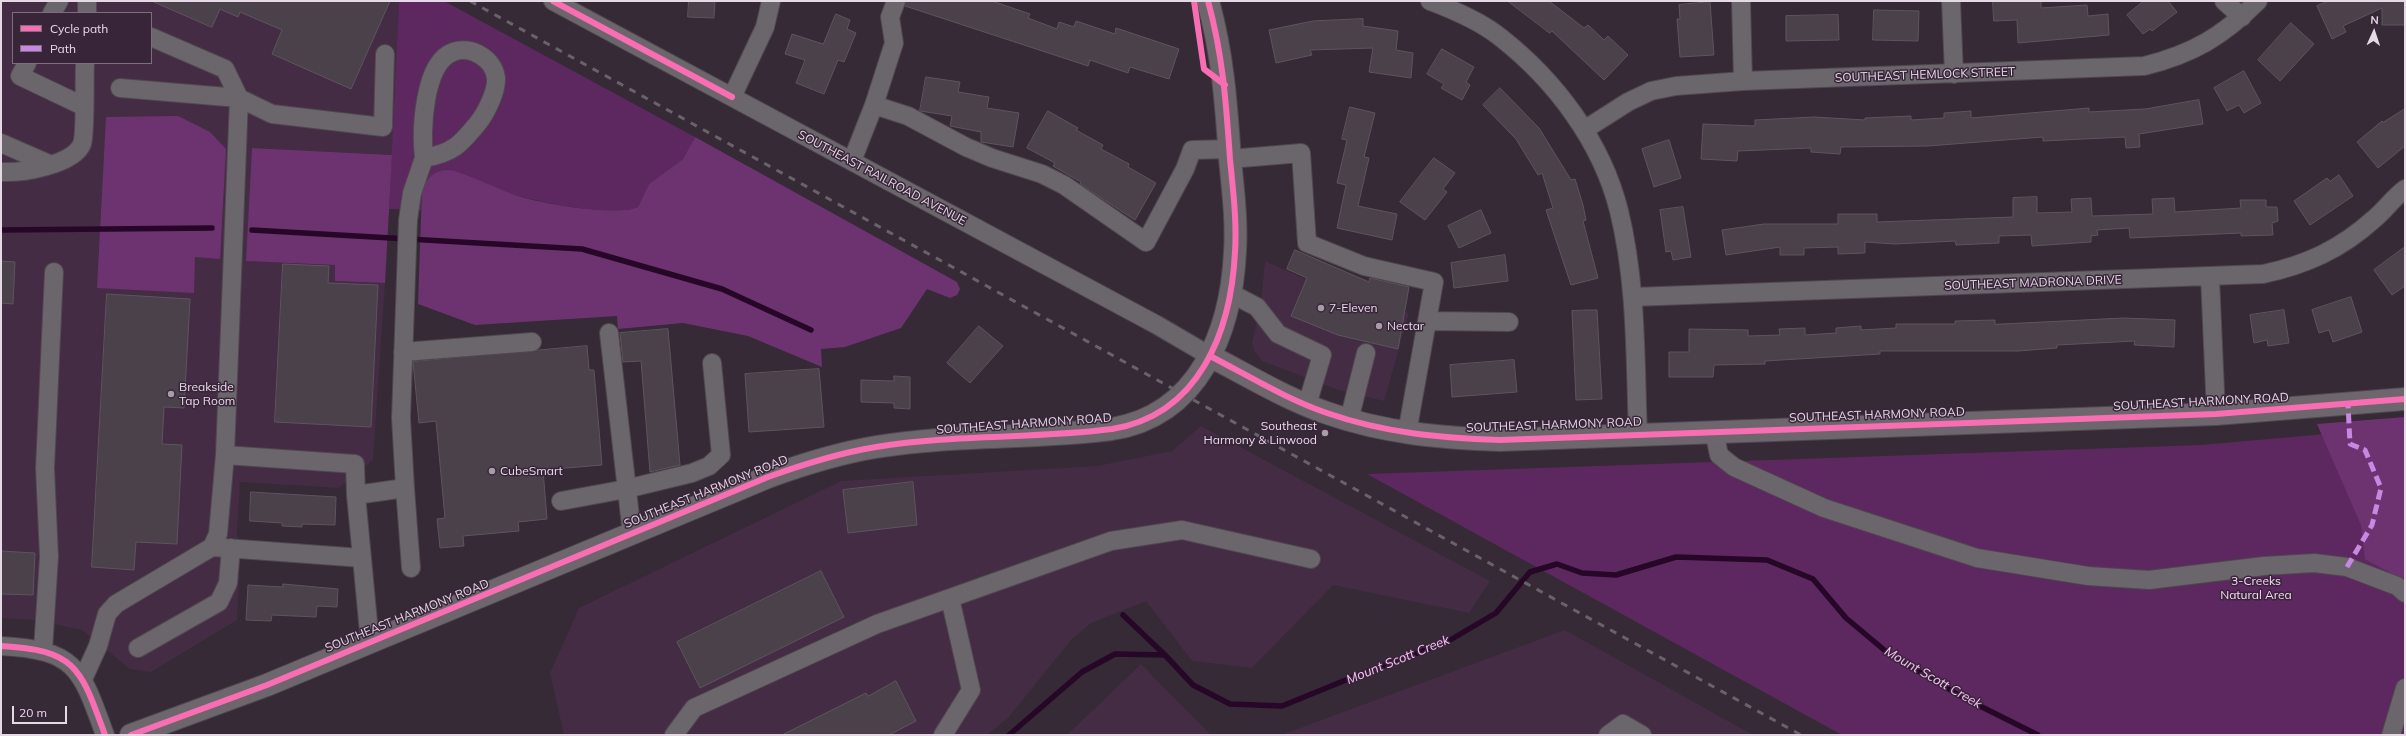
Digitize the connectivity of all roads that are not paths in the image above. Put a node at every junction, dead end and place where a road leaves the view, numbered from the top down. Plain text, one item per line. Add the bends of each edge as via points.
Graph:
1 (59, 1) edge
2 (87, 1) edge
3 (553, 1) edge
4 (771, 1) edge
5 (896, 1) edge
6 (1208, 1) edge
7 (1430, 1) edge
8 (1741, 1) edge
9 (1951, 1) edge
10 (2224, 1) edge
11 (2258, 1) edge
12 (1462, 7) edge
13 (53, 12) edge
14 (87, 12) edge
15 (2242, 17) junction
16 (152, 37) edge
17 (386, 54) dead end
18 (26, 64) edge
19 (85, 64) edge
20 (1954, 74) junction
21 (1743, 81) junction
22 (120, 88) dead end
23 (732, 97) junction
24 (240, 98) junction
25 (874, 105) junction
26 (83, 106) junction
27 (1584, 130) junction
28 (1, 142) edge
29 (1230, 154) junction
30 (424, 158) junction
31 (852, 161) junction
32 (49, 164) junction
33 (1, 172) edge
34 (2405, 189) edge
35 (54, 272) dead end
36 (2210, 277) junction
37 (1230, 293) junction
38 (1633, 298) junction
39 (1427, 321) junction
40 (1509, 322) dead end
41 (608, 333) dead end
42 (532, 342) dead end
43 (402, 352) junction
44 (1366, 353) dead end
45 (1210, 356) junction
46 (712, 363) dead end
47 (2405, 399) edge
48 (1307, 405) junction
49 (2216, 414) junction
50 (1349, 420) junction
51 (1714, 431) junction
52 (1407, 433) junction
53 (1638, 434) junction
54 (225, 455) junction
55 (405, 488) junction
56 (626, 489) junction
57 (356, 495) junction
58 (561, 501) dead end
59 (632, 534) junction
60 (212, 547) junction
61 (231, 548) junction
62 (362, 558) junction
63 (1311, 559) dead end
64 (411, 568) dead end
65 (2405, 593) edge
66 (950, 598) junction
67 (370, 643) junction
68 (1, 646) edge
69 (138, 648) dead end
70 (43, 650) junction
71 (83, 679) junction
72 (2405, 688) edge
73 (105, 735) edge
74 (132, 735) edge
75 (674, 735) edge
76 (943, 735) edge
77 (1608, 735) edge
78 (1642, 735) edge
79 (2391, 735) edge

1 - 13 street
2 - 14 street
3 - 23 street, SOUTHEAST RAILROAD AVENUE
4 - 23 street via 765,26
5 - 25 street via 890,17 894,43
6 - 29 main road via 1223,64
7 - 12 street
8 - 21 street
9 - 20 street
10 - 15 street
11 - 15 street, SOUTHEAST HEMLOCK STREET
12 - 27 street via 1500,36 1558,92
15 - 20 street, SOUTHEAST HEMLOCK STREET via 2217,38 2195,50 2144,66
16 - 24 street via 225,69
17 - 24 street via 382,127 272,114
18 - 26 street via 20,76
19 - 26 street
20 - 21 street, SOUTHEAST HEMLOCK STREET
21 - 27 street, SOUTHEAST HEMLOCK STREET via 1676,86 1651,91 1628,102
22 - 24 street
23 - 31 street, SOUTHEAST RAILROAD AVENUE
24 - 54 street
25 - 29 street via 908,116 992,158 1042,174 1146,242 1185,169 1192,150
25 - 31 street
26 - 32 street via 82,144 69,159
27 - 38 street via 1604,169 1619,211
28 - 32 street
29 - 37 main road via 1235,228
29 - 39 street via 1302,153 1307,243 1364,266 1434,282
30 - 30 street via 444,154 464,141 481,119 496,80 494,71 482,55 466,50 452,52 440,62 430,84 424,110
30 - 43 street via 412,193 408,220
31 - 45 street, SOUTHEAST RAILROAD AVENUE
32 - 33 street via 17,173
34 - 36 street, SOUTHEAST MADRONA DRIVE via 2360,232 2316,259 2292,268 2263,274
35 - 70 street via 45,468 49,557
36 - 38 street, SOUTHEAST MADRONA DRIVE
36 - 49 street
37 - 45 main road via 1222,328
37 - 48 street via 1257,307 1278,334 1322,354
38 - 53 street
39 - 40 street
39 - 52 street
41 - 56 street
42 - 43 street
43 - 55 street via 401,418
44 - 50 street
45 - 48 main road, SOUTHEAST HARMONY ROAD via 1284,396
45 - 59 main road, SOUTHEAST HARMONY ROAD via 1178,401 1159,414 1132,426 1089,432 905,443 848,452 768,477
46 - 56 street via 721,455 709,466 692,473
47 - 49 main road, SOUTHEAST HARMONY ROAD
48 - 50 main road, SOUTHEAST HARMONY ROAD
49 - 51 main road, SOUTHEAST HARMONY ROAD
50 - 52 main road, SOUTHEAST HARMONY ROAD
51 - 53 main road, SOUTHEAST HARMONY ROAD
51 - 65 street via 1719,455 1734,467 1824,508 1977,558 2088,576 2149,580 2264,566 2314,563 2347,567 2397,586
52 - 53 main road, SOUTHEAST HARMONY ROAD via 1500,440
54 - 57 street via 355,464
54 - 60 street via 218,534
55 - 57 street
55 - 64 street
56 - 58 street
56 - 59 street
57 - 62 street
59 - 67 main road, SOUTHEAST HARMONY ROAD
60 - 61 street
60 - 71 street via 116,604 107,614 98,646
61 - 62 street
61 - 69 street via 228,583 219,602
62 - 67 street
63 - 66 street via 1182,530 1111,541
66 - 75 street via 877,624 694,708
66 - 76 street via 971,690
67 - 74 main road, SOUTHEAST HARMONY ROAD via 267,685
68 - 70 street
70 - 71 street via 66,660
71 - 73 street
72 - 79 street
77 - 78 street via 1623,724

